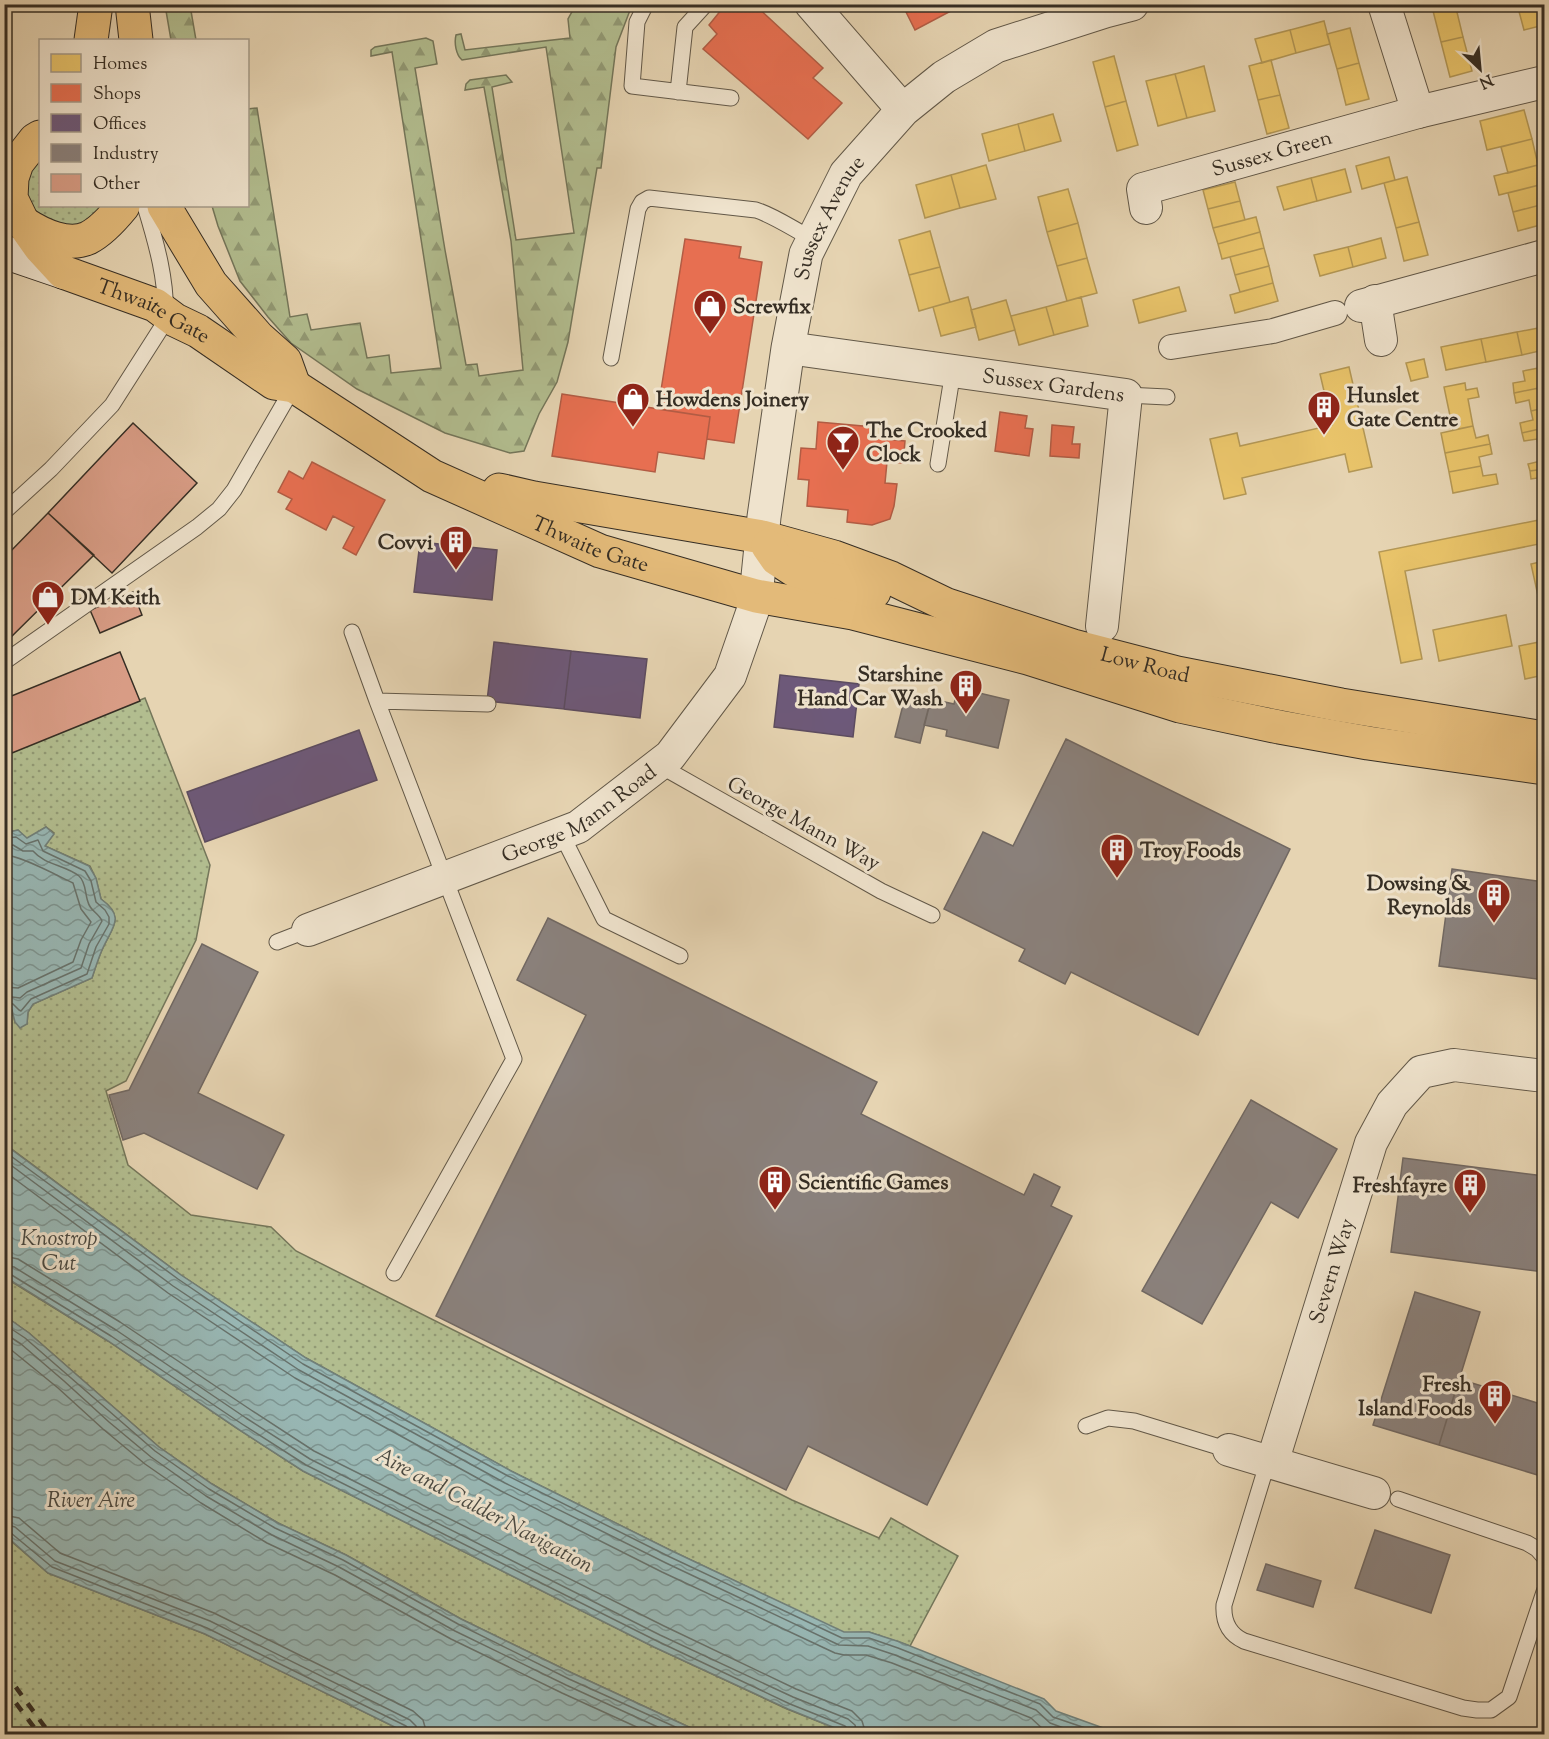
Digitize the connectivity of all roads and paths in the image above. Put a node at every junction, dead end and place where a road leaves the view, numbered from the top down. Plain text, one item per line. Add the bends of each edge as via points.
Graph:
1 (96, 4) edge
2 (132, 4) edge
3 (646, 4) edge
4 (706, 4) edge
5 (811, 4) edge
6 (1132, 4) edge
7 (1384, 4) edge
8 (91, 39) edge
9 (136, 39) edge
10 (1545, 82) edge
11 (678, 92) junction
12 (731, 98) dead end
13 (903, 110) junction
14 (1418, 112) junction
15 (39, 137) edge
16 (4, 155) edge
17 (122, 207) edge
18 (145, 207) edge
19 (165, 207) edge
20 (1146, 208) dead end
21 (813, 239) junction
22 (48, 246) junction
23 (5, 252) edge
24 (1545, 256) edge
25 (1357, 307) junction
26 (166, 313) junction
27 (1382, 340) dead end
28 (1170, 347) dead end
29 (788, 348) junction
30 (611, 358) dead end
31 (953, 371) junction
32 (294, 387) junction
33 (1126, 395) junction
34 (1167, 397) dead end
35 (938, 464) dead end
36 (432, 476) junction
37 (4, 512) edge
38 (762, 537) junction
39 (756, 596) junction
40 (1101, 626) dead end
41 (352, 632) dead end
42 (933, 634) junction
43 (4, 662) edge
44 (377, 701) junction
45 (488, 704) dead end
46 (1545, 738) edge
47 (657, 764) junction
48 (1545, 768) edge
49 (561, 833) junction
50 (444, 878) junction
51 (932, 915) dead end
52 (308, 930) joint
53 (277, 942) dead end
54 (680, 956) dead end
55 (1545, 1076) edge
56 (394, 1273) dead end
57 (1086, 1426) dead end
58 (1229, 1450) joint
59 (1270, 1462) junction
60 (1386, 1496) joint
61 (1545, 1557) edge
62 (1545, 1592) edge

1 - 8 main road
2 - 9 main road
3 - 11 lane via 637,22 632,86
4 - 11 lane via 685,27
5 - 13 street
6 - 13 street, Sussex Avenue via 996,46 944,77
7 - 14 street
10 - 14 street
11 - 12 lane
13 - 21 street, Sussex Avenue via 846,174
14 - 20 street, Sussex Green via 1143,189
15 - 16 street
15 - 22 main road via 17,163 11,198
17 - 22 main road via 87,238
18 - 26 lane via 162,275
19 - 32 main road, Thwaite Gate via 211,284 285,361
21 - 29 street, Sussex Avenue via 806,254
21 - 30 lane via 756,210 649,198 642,202
22 - 23 street
22 - 26 main road, Thwaite Gate
24 - 25 street
25 - 27 street
25 - 28 street via 1273,331
26 - 32 main road, Thwaite Gate via 274,383
26 - 37 lane via 165,322 112,405
29 - 31 street, Sussex Gardens
29 - 38 street, Sussex Avenue
31 - 33 street, Sussex Gardens
31 - 35 lane
32 - 36 main road, Thwaite Gate
32 - 43 lane via 219,509
33 - 34 lane
33 - 40 street, Sussex Gardens
36 - 38 main road, Thwaite Gate via 534,498
36 - 39 main road, Thwaite Gate via 600,551
38 - 39 street, Sussex Avenue
38 - 42 main road via 777,559 794,570 876,593
38 - 46 main road, Low Road via 843,560 947,605 1125,661 1334,704
39 - 42 main road, Low Road via 853,613
39 - 47 street, George Mann Road via 730,676 670,756
41 - 44 lane
42 - 48 main road, Low Road via 1028,658 1180,706 1368,743
44 - 45 lane
44 - 50 lane
47 - 49 street, George Mann Road via 578,827
47 - 51 lane, George Mann Way via 881,891
49 - 50 street, George Mann Road
49 - 54 lane via 604,920
50 - 52 street, George Mann Road
50 - 56 lane via 514,1059
52 - 53 lane
55 - 59 street, Severn Way via 1454,1065 1421,1072 1392,1104 1371,1143
57 - 58 lane via 1108,1418 1134,1421
58 - 59 street
59 - 60 street
59 - 62 lane via 1224,1605 1228,1627 1244,1641 1463,1708 1491,1710 1509,1697
60 - 61 lane via 1527,1543

